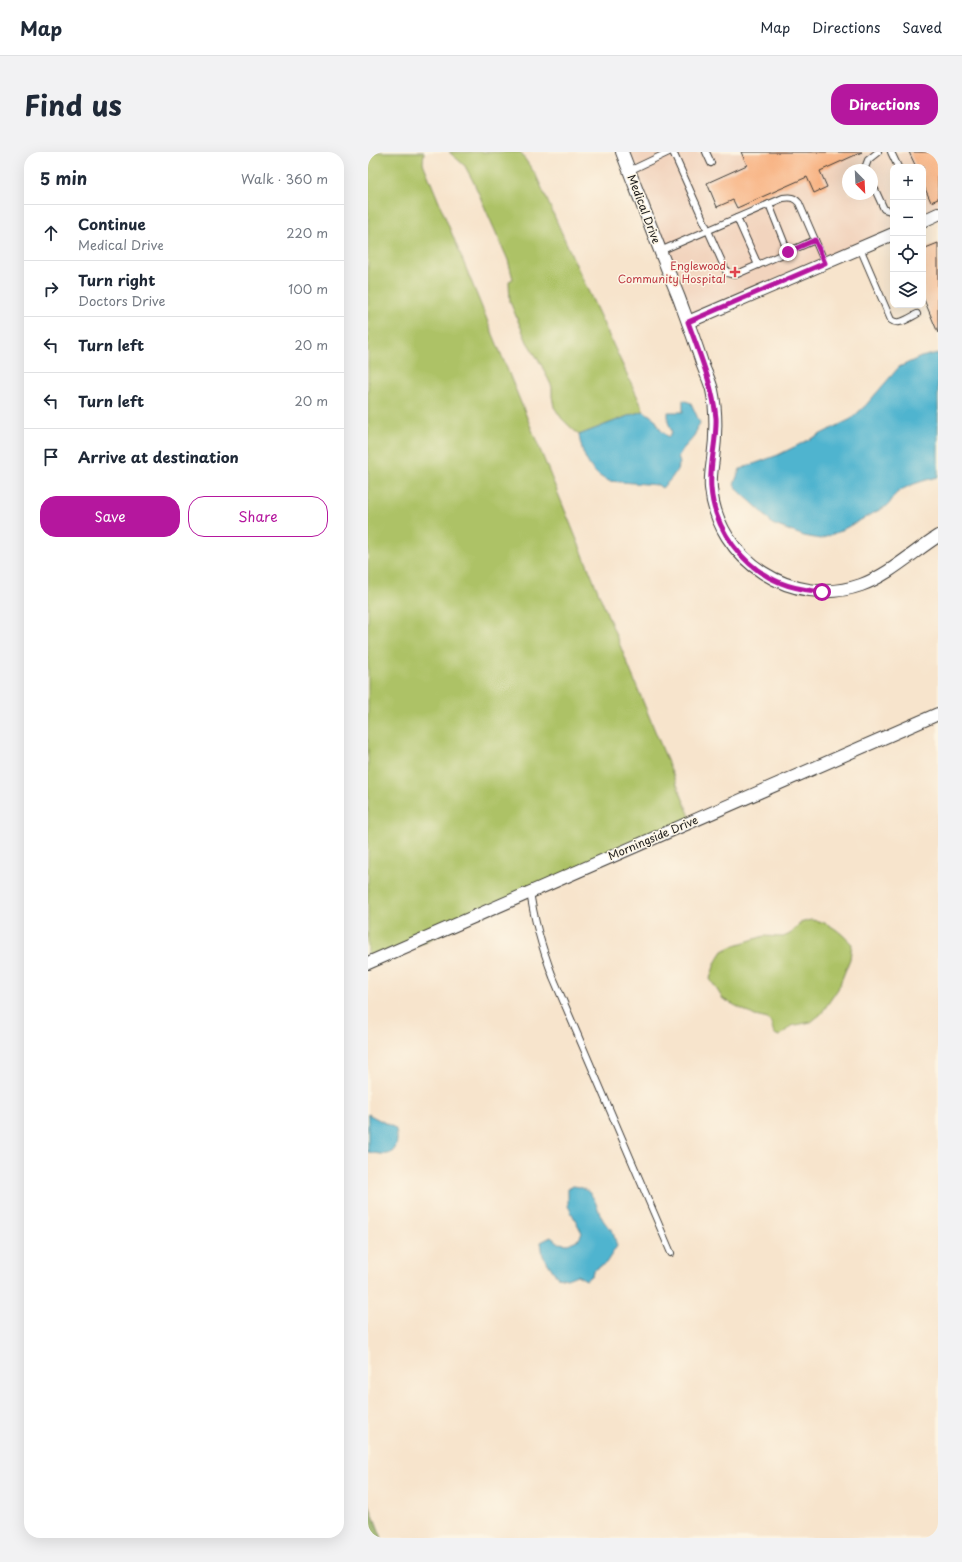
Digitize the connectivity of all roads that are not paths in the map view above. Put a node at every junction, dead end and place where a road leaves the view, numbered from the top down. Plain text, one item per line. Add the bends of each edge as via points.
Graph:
1 (622, 152) edge
2 (669, 152) edge
3 (673, 152) edge
4 (706, 152) edge
5 (878, 152) edge
6 (891, 152) edge
7 (711, 163) dead end
8 (866, 164) edge
9 (897, 164) edge
10 (629, 171) junction
11 (878, 196) edge
12 (769, 204) junction
13 (890, 211) edge
14 (938, 214) edge
15 (737, 218) junction
16 (926, 219) edge
17 (708, 231) junction
18 (890, 235) edge
19 (815, 240) junction
20 (860, 248) junction
21 (660, 251) junction
22 (788, 252) junction
23 (825, 263) junction
24 (758, 265) junction
25 (917, 314) dead end
26 (688, 322) junction
27 (938, 536) edge
28 (938, 714) edge
29 (530, 891) junction
30 (368, 963) edge
31 (672, 1253) dead end

1 - 10 street, Medical Drive
2 - 10 lane
3 - 17 lane
4 - 7 lane
5 - 8 lane
6 - 9 lane
10 - 21 street, Medical Drive
11 - 13 lane via 884,209
12 - 15 lane
12 - 19 lane via 783,198 795,199
12 - 22 lane
14 - 16 street
15 - 17 lane
15 - 24 lane
17 - 21 lane
17 - 24 lane via 727,273 735,275
18 - 20 street
19 - 22 lane
19 - 23 lane
20 - 23 street
20 - 25 lane via 891,320 899,322
21 - 26 street, Medical Drive
22 - 24 lane
23 - 26 street
26 - 27 street, Medical Drive via 712,390 716,432 711,488 715,507 721,526 731,544 754,568 771,579 792,587 822,592 837,591 871,581
28 - 29 street, Morningside Drive
29 - 30 street, Morningside Drive
29 - 31 lane via 539,939 552,977

